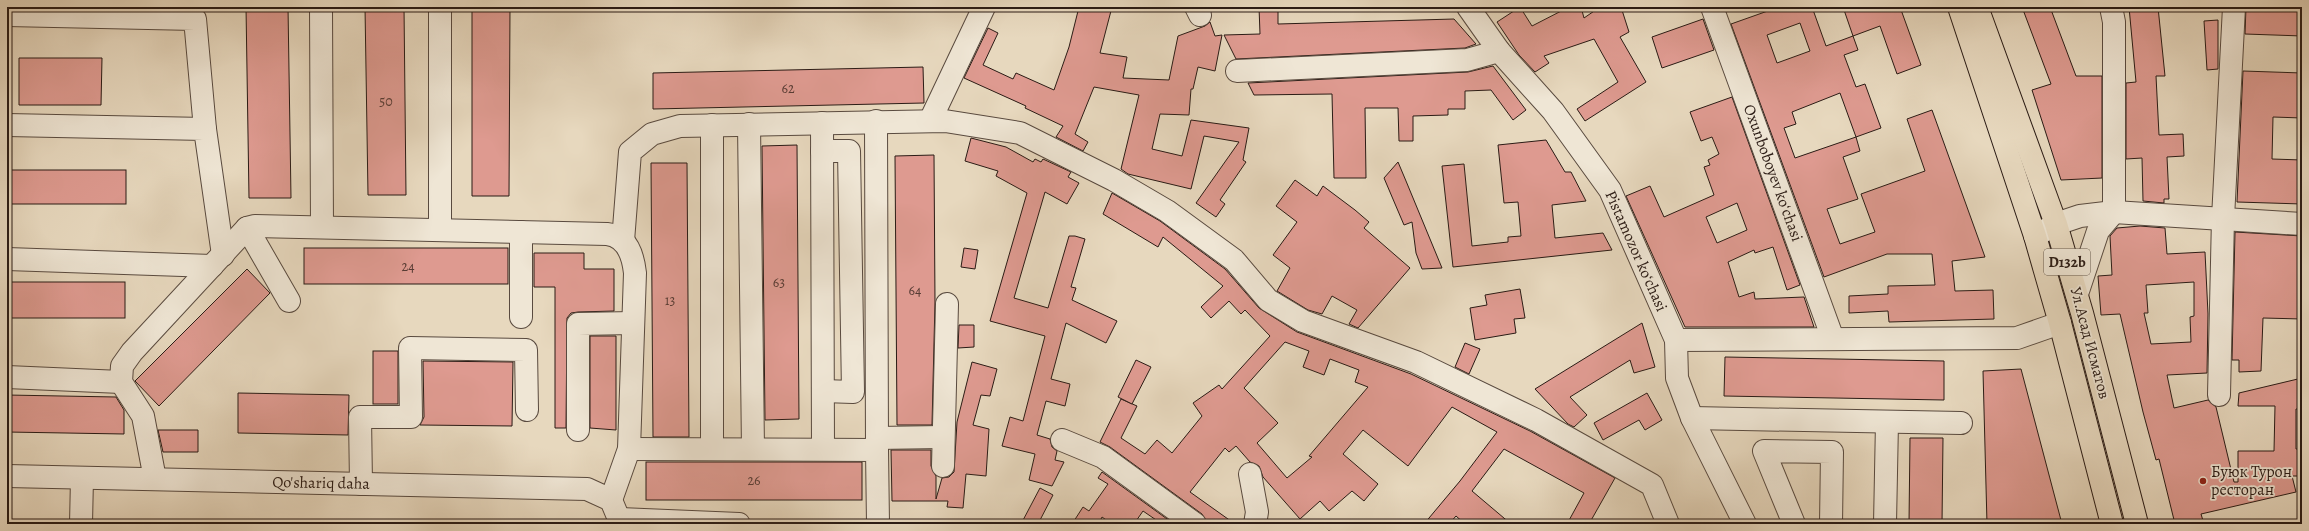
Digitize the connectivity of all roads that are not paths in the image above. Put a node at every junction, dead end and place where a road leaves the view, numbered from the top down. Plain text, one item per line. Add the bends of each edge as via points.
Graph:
1 (321, 7) edge
2 (440, 7) edge
3 (984, 7) edge
4 (1468, 7) edge
5 (1712, 7) edge
6 (1959, 7) edge
7 (1977, 7) edge
8 (2111, 7) edge
9 (2234, 7) edge
10 (58, 12) edge
11 (113, 12) edge
12 (196, 13) edge
13 (7, 15) edge
14 (1499, 51) junction
15 (1236, 71) dead end
16 (930, 121) junction
17 (876, 122) junction
18 (822, 123) junction
19 (749, 124) junction
20 (7, 125) edge
21 (712, 125) junction
22 (205, 129) junction
23 (822, 151) junction
24 (2114, 212) junction
25 (2223, 218) junction
26 (2056, 224) junction
27 (2302, 224) edge
28 (322, 227) junction
29 (247, 228) junction
30 (440, 230) junction
31 (521, 232) junction
32 (2035, 236) junction
33 (623, 241) junction
34 (7, 259) edge
35 (217, 260) junction
36 (2077, 294) junction
37 (822, 297) junction
38 (851, 297) junction
39 (877, 297) junction
40 (289, 301) dead end
41 (947, 304) dead end
42 (521, 317) dead end
43 (633, 323) junction
44 (2060, 323) junction
45 (1833, 339) junction
46 (1676, 340) junction
47 (7, 377) edge
48 (121, 382) junction
49 (822, 391) junction
50 (2219, 395) dead end
51 (527, 410) dead end
52 (1692, 418) junction
53 (1887, 422) junction
54 (1961, 424) dead end
55 (578, 430) dead end
56 (942, 437) junction
57 (1062, 440) dead end
58 (877, 444) junction
59 (629, 449) junction
60 (712, 449) junction
61 (753, 449) junction
62 (823, 449) junction
63 (943, 466) dead end
64 (1250, 474) dead end
65 (7, 476) edge
66 (82, 478) junction
67 (155, 479) junction
68 (361, 484) junction
69 (617, 514) edge
70 (81, 524) edge
71 (739, 524) edge
72 (878, 524) edge
73 (1195, 524) edge
74 (1255, 524) edge
75 (1668, 524) edge
76 (1745, 524) edge
77 (1794, 524) edge
78 (1831, 524) edge
79 (1885, 524) edge
80 (2112, 524) edge
81 (2137, 524) edge

1 - 28 street
2 - 30 street
3 - 16 street
4 - 14 street, Pistamozor koʻchasi
5 - 45 street, Oxunboboyev koʻchasi
6 - 32 main road, Ул.Асад Исматов / D132b
7 - 26 main road, Ул.Асад Исматов / D132b
8 - 24 street via 2114,22
9 - 25 street
10 - 11 street
10 - 13 street
11 - 12 street
12 - 22 street
14 - 15 street via 1467,60
14 - 46 street, Pistamozor koʻchasi via 1553,110 1610,190
16 - 17 street
16 - 75 street via 1020,133 1114,180 1167,211 1234,260 1268,300 1303,322 1416,362 1536,420 1652,485
17 - 18 street
17 - 39 street
18 - 19 street
18 - 23 street
19 - 21 street
19 - 61 street
20 - 22 street
21 - 33 street via 680,126 652,134 630,152
21 - 60 street
22 - 35 street
23 - 37 street
23 - 38 street via 849,151
24 - 25 street
24 - 26 street via 2080,216
24 - 36 street via 2098,231
25 - 27 street
25 - 50 street
26 - 32 street
26 - 36 main road, Ул.Асад Исматов / D132b
28 - 29 street
28 - 30 street
29 - 35 street
29 - 40 street
30 - 31 street
31 - 33 street via 607,234
31 - 42 street
32 - 44 main road, Ул.Асад Исматов / D132b
33 - 43 street via 633,258
34 - 35 street
35 - 48 street via 132,352 122,366
36 - 81 main road, Ул.Асад Исматов / D132b
37 - 38 street
37 - 49 street
38 - 39 street
38 - 49 street via 852,392
39 - 58 street
41 - 56 street
43 - 55 street via 578,324
43 - 59 street
44 - 45 street via 2017,338
44 - 80 main road, Ул.Асад Исматов / D132b
45 - 46 street
46 - 52 street, Pistamozor koʻchasi via 1677,378
47 - 48 street
48 - 67 street via 143,416
49 - 62 street
51 - 68 street via 526,350 410,348 411,417 360,416
52 - 53 street
52 - 76 street, Pistamozor koʻchasi
53 - 54 street
53 - 79 street
56 - 58 street
56 - 63 street
57 - 73 street via 1103,457
58 - 62 street
58 - 72 street
59 - 60 street
59 - 69 street
60 - 61 street
61 - 62 street
64 - 74 street via 1257,512
65 - 66 street, Qo'shariq daha
66 - 67 street, Qo'shariq daha
66 - 70 street
67 - 68 street, Qo'shariq daha
68 - 69 street, Qo'shariq daha via 587,489
69 - 71 street, Qo'shariq daha
77 - 78 street via 1764,450 1832,452

